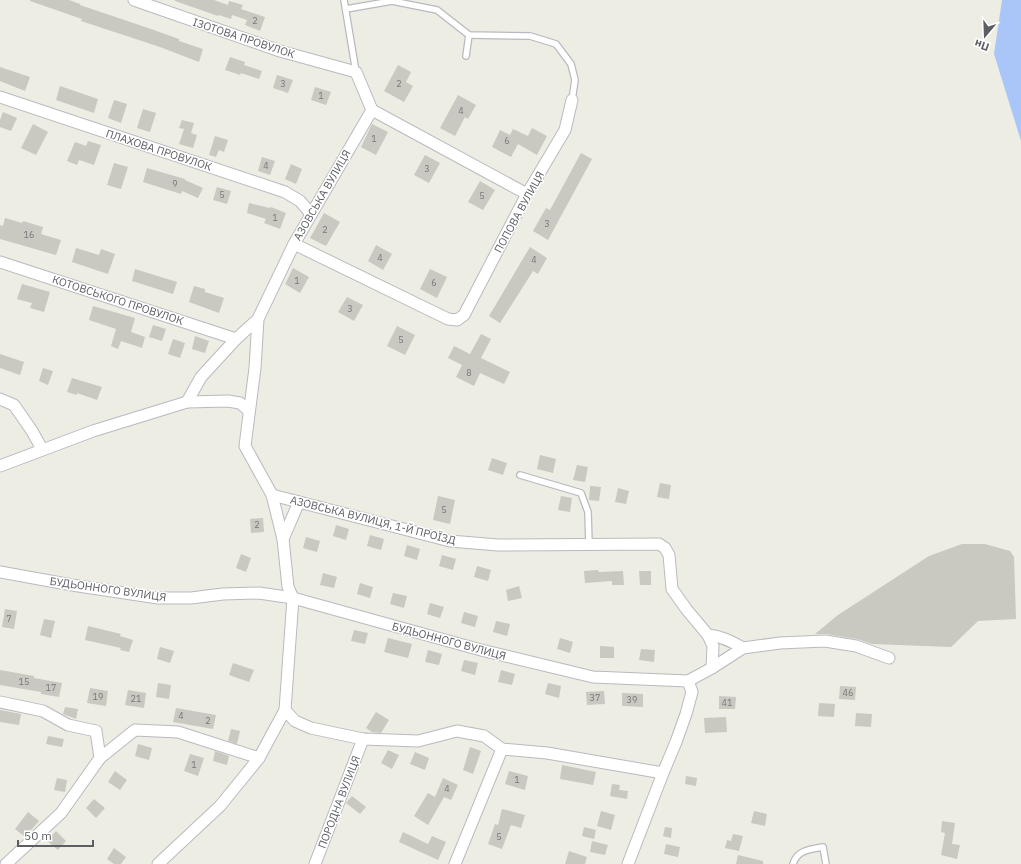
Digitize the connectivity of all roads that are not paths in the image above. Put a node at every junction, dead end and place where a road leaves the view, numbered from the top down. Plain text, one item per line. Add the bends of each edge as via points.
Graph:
1 (134, 0) edge
2 (344, 0) edge
3 (346, 9) junction
4 (469, 35) junction
5 (466, 56) dead end
6 (356, 72) junction
7 (0, 97) edge
8 (572, 100) joint
9 (372, 110) junction
10 (527, 194) junction
11 (311, 214) junction
12 (294, 244) junction
13 (0, 262) edge
14 (258, 319) junction
15 (236, 339) junction
16 (0, 399) edge
17 (187, 402) junction
18 (249, 411) junction
19 (42, 450) junction
20 (0, 466) edge
21 (520, 475) dead end
22 (272, 495) junction
23 (299, 502) junction
24 (283, 539) junction
25 (589, 544) junction
26 (0, 572) edge
27 (293, 598) junction
28 (708, 634) junction
29 (743, 648) junction
30 (889, 658) dead end
31 (712, 668) junction
32 (688, 681) junction
33 (0, 702) edge
34 (285, 710) junction
35 (363, 740) junction
36 (502, 748) junction
37 (100, 758) junction
38 (259, 758) junction
39 (663, 773) junction
40 (6, 864) edge
41 (158, 864) edge
42 (315, 864) edge
43 (455, 864) edge
44 (628, 864) edge
45 (793, 864) edge
46 (826, 864) edge

1 - 6 street, ІЗОТОВА ПРОВУЛОК via 280,51
2 - 3 lane
3 - 4 lane via 392,2 437,10
3 - 6 lane
4 - 5 lane
4 - 8 lane via 530,36 556,44 571,64 575,80
6 - 9 street
7 - 11 street, ПЛАХОВА ПРОВУЛОК via 285,192 300,201
8 - 10 street, ПОПОВА ВУЛИЦЯ via 566,130
9 - 10 street
9 - 11 street, АЗОВСЬКА ВУЛИЦЯ
10 - 12 street, ПОПОВА ВУЛИЦЯ via 464,315 457,320 448,319
11 - 12 street, АЗОВСЬКА ВУЛИЦЯ
12 - 14 street, АЗОВСЬКА ВУЛИЦЯ
13 - 15 street, КОТОВСЬКОГО ПРОВУЛОК
14 - 15 street
14 - 18 street
15 - 17 street via 201,377
16 - 19 street via 14,406
17 - 18 street via 228,401 240,403
17 - 19 street via 93,431
18 - 22 street via 245,446
19 - 20 street
21 - 25 lane via 581,493 588,512
22 - 23 street, АЗОВСЬКА ВУЛИЦЯ, 1-Й ПРОЇЗД
22 - 24 street
23 - 24 street
23 - 25 street, АЗОВСЬКА ВУЛИЦЯ, 1-Й ПРОЇЗД via 450,541 498,545
24 - 27 street via 288,587
25 - 28 street, АЗОВСЬКА ВУЛИЦЯ, 1-Й ПРОЇЗД via 659,544 666,548 672,589
26 - 27 street, БУДЬОННОГО ВУЛИЦЯ via 158,598 259,593
27 - 32 street, БУДЬОННОГО ВУЛИЦЯ via 481,650 593,677
27 - 34 street
28 - 29 street via 728,639
28 - 31 street via 713,646
29 - 30 street via 780,643 825,642 856,646
29 - 31 street
31 - 32 street
32 - 39 street via 692,692
33 - 37 street via 43,711 68,725 96,731
34 - 35 street via 295,721 311,728
34 - 38 street
35 - 36 street via 418,741 457,731 484,736
35 - 42 street, ПОРОДНА ВУЛИЦЯ
36 - 39 street
36 - 43 street
37 - 38 street via 135,730 178,732
37 - 40 street via 61,813
38 - 41 street via 220,806
39 - 44 street
45 - 46 lane via 800,853 823,847

